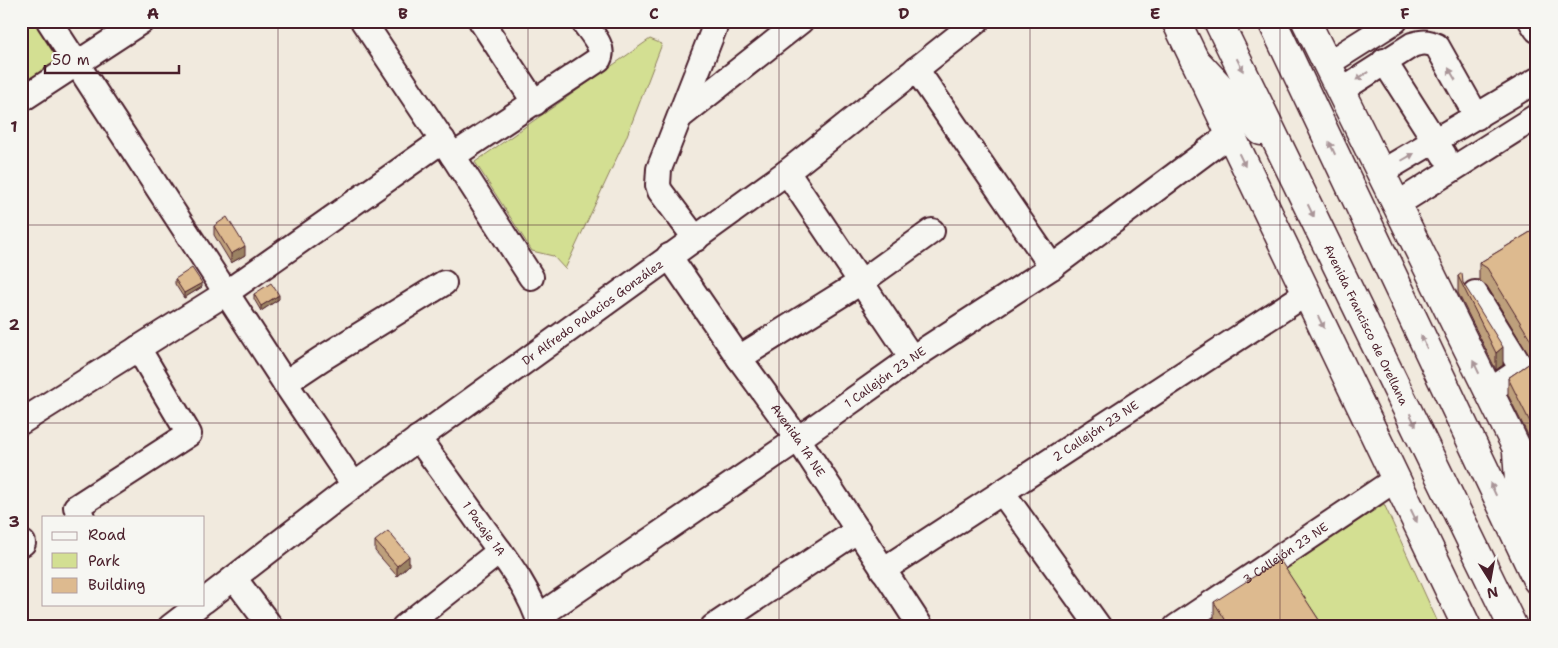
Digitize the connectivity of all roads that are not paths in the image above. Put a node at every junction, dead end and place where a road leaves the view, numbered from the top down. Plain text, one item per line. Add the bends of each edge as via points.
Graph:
1 (49, 21) edge
2 (142, 21) edge
3 (363, 21) edge
4 (481, 21) edge
5 (582, 21) edge
6 (718, 21) edge
7 (802, 21) edge
8 (977, 21) edge
9 (1176, 21) edge
10 (1218, 21) edge
11 (1272, 21) edge
12 (1306, 21) edge
13 (1531, 21) edge
14 (1386, 27) edge
15 (1537, 30) edge
16 (1412, 44) junction
17 (1194, 59) junction
18 (1384, 61) junction
19 (77, 64) junction
20 (1327, 64) junction
21 (916, 69) junction
22 (1537, 80) edge
23 (1340, 91) junction
24 (21, 100) edge
25 (535, 103) junction
26 (681, 116) junction
27 (1476, 116) junction
28 (1537, 116) edge
29 (1230, 134) junction
30 (1435, 141) junction
31 (448, 148) junction
32 (1285, 158) junction
33 (1452, 169) junction
34 (787, 172) junction
35 (1380, 173) junction
36 (1396, 205) junction
37 (932, 230) dead end
38 (696, 239) junction
39 (669, 256) junction
40 (1052, 267) junction
41 (531, 277) dead end
42 (861, 282) junction
43 (444, 283) dead end
44 (226, 293) junction
45 (1307, 293) junction
46 (1474, 293) dead end
47 (138, 348) junction
48 (739, 358) junction
49 (912, 358) junction
50 (1529, 367) edge
51 (285, 383) junction
52 (1488, 392) junction
53 (21, 422) edge
54 (418, 438) junction
55 (798, 439) junction
56 (1517, 452) junction
57 (1396, 479) junction
58 (354, 485) junction
59 (1537, 489) edge
60 (1002, 492) junction
61 (79, 512) edge
62 (858, 530) junction
63 (500, 551) junction
64 (883, 570) junction
65 (1534, 575) edge
66 (234, 578) junction
67 (205, 600) edge
68 (197, 606) edge
69 (540, 622) edge
70 (170, 627) edge
71 (271, 627) edge
72 (404, 627) edge
73 (713, 627) edge
74 (921, 627) edge
75 (1099, 627) edge
76 (1176, 627) edge
77 (1467, 627) edge
78 (1513, 627) edge

1 - 19 street
2 - 19 street
3 - 31 street
4 - 25 street
5 - 25 street via 600,47 601,55
6 - 26 street
7 - 26 street
8 - 21 street, Dr Alfredo Palacios González
9 - 17 main road
10 -> 32 main road, Avenida Francisco de Orellana
65 -> 11 main road
12 - 20 main road
13 - 15 street
14 - 16 street
14 - 20 street
16 - 18 street
27 -> 16 street via 1437,46 1423,42
17 - 29 main road
17 - 32 main road
18 -> 23 street
18 - 30 street
19 - 24 street
19 - 44 street
20 - 23 main road
21 - 34 street, Dr Alfredo Palacios González
21 - 40 street
22 - 27 street
23 - 35 main road
25 - 31 street
26 - 38 street via 659,169 658,185
27 - 30 street
28 - 33 street
29 - 40 street, 1 Callejón 23 NE
29 -> 45 main road
30 - 33 street
35 -> 30 street
31 - 41 street
31 - 44 street
32 -> 78 main road, Avenida Francisco de Orellana
33 - 36 street
34 - 38 street, Dr Alfredo Palacios González
34 - 42 street
35 - 36 main road
52 -> 36 main road
37 - 42 street
38 - 39 street, Dr Alfredo Palacios González
39 - 48 street, Avenida 1A NE
39 - 54 street, Dr Alfredo Palacios González
40 - 49 street, 1 Callejón 23 NE
42 - 48 street
42 - 49 street
43 - 51 street
44 - 47 street
44 - 51 street
45 -> 57 main road
45 - 60 street, 2 Callejón 23 NE
46 - 50 street
47 - 53 street
47 - 61 street via 189,434
48 - 55 street, Avenida 1A NE
49 - 55 street, 1 Callejón 23 NE
50 - 52 street
51 - 58 street
52 - 56 main road
54 - 58 street, Dr Alfredo Palacios González
54 - 63 street, 1 Pasaje 1A
55 - 62 street, Avenida 1A NE
55 - 69 street, 1 Callejón 23 NE
56 - 59 main road
56 - 65 main road via 1522,522
57 - 76 street, 3 Callejón 23 NE
57 -> 77 main road
58 - 66 street, Dr Alfredo Palacios González
60 - 64 street, 2 Callejón 23 NE
60 - 75 street
62 - 64 street, Avenida 1A NE
62 - 73 street
63 - 69 street, 1 Pasaje 1A via 528,595
63 - 72 street
64 - 74 street, Avenida 1A NE
66 - 67 street, Dr Alfredo Palacios González
66 - 71 street
68 - 70 street

